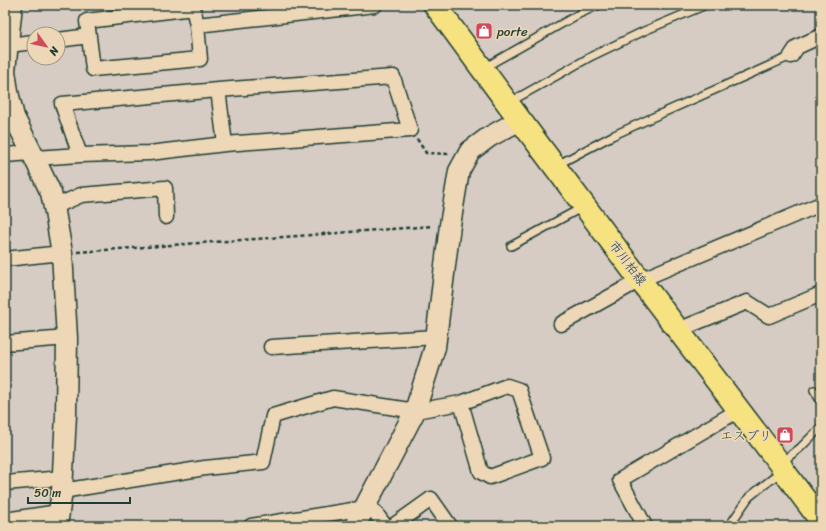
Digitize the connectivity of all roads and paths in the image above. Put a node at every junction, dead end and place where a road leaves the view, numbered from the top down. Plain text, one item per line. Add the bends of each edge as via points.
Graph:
1 (12, 5) edge
2 (375, 5) edge
3 (599, 5) edge
4 (706, 5) edge
5 (442, 7) edge
6 (197, 25) junction
7 (89, 36) junction
8 (821, 36) edge
9 (66, 39) edge
10 (26, 43) edge
11 (8, 45) junction
12 (791, 56) joint
13 (484, 70) junction
14 (5, 71) edge
15 (218, 90) junction
16 (514, 112) junction
17 (410, 130) junction
18 (225, 144) junction
19 (5, 155) edge
20 (33, 155) junction
21 (80, 155) junction
22 (467, 156) junction
23 (555, 166) junction
24 (821, 204) edge
25 (585, 206) junction
26 (54, 207) junction
27 (166, 217) dead end
28 (450, 225) junction
29 (512, 246) dead end
30 (62, 253) junction
31 (5, 259) edge
32 (640, 280) junction
33 (821, 294) edge
34 (561, 324) dead end
35 (678, 330) junction
36 (436, 337) junction
37 (66, 338) junction
38 (5, 343) edge
39 (271, 347) dead end
40 (814, 390) dead end
41 (821, 402) edge
42 (461, 403) junction
43 (739, 410) junction
44 (415, 411) junction
45 (821, 427) edge
46 (782, 467) junction
47 (5, 483) edge
48 (62, 484) junction
49 (365, 508) junction
50 (58, 519) edge
51 (5, 520) edge
52 (821, 521) edge
53 (251, 526) edge
54 (355, 526) edge
55 (385, 526) edge
56 (392, 526) edge
57 (450, 526) edge
58 (645, 526) edge
59 (729, 526) edge

1 - 11 street
2 - 6 street
3 - 13 lane via 494,62
4 - 16 lane via 592,56
5 - 13 main road, 市川柏線
6 - 7 street via 193,8 87,21
6 - 7 street via 200,58 93,69
7 - 9 street
8 - 12 street via 797,47
10 - 11 street
11 - 14 street
12 - 23 lane via 612,136
13 - 16 main road, 市川柏線
14 - 20 street via 14,117
15 - 17 street via 393,76
15 - 18 street
15 - 21 street via 62,104
16 - 22 street
16 - 23 main road, 市川柏線
17 - 18 street
17 - 22 path via 426,153
18 - 21 street via 149,153
19 - 20 street
20 - 21 street
20 - 26 street
22 - 28 street via 459,171
23 - 25 main road, 市川柏線
24 - 32 street
25 - 29 lane
25 - 32 main road, 市川柏線
26 - 27 street via 81,195 165,188
26 - 30 street
28 - 30 path
28 - 36 street
30 - 31 street
30 - 37 street
32 - 34 street
32 - 35 main road, 市川柏線
33 - 35 street via 769,316 747,302
35 - 43 main road, 市川柏線
36 - 39 street
36 - 44 street
37 - 38 street
37 - 48 street via 66,415
40 - 41 lane
42 - 42 street via 507,386 519,390 542,458 490,477 481,472
42 - 44 street
43 - 46 main road, 市川柏線
43 - 58 street via 620,480
44 - 48 street via 333,398 272,416 263,462
44 - 49 street
45 - 46 lane
46 - 52 main road, 市川柏線
46 - 59 lane via 749,497
47 - 48 street
48 - 50 street
49 - 53 street
49 - 54 street
49 - 55 street via 376,512
50 - 51 street
56 - 57 street via 431,499

